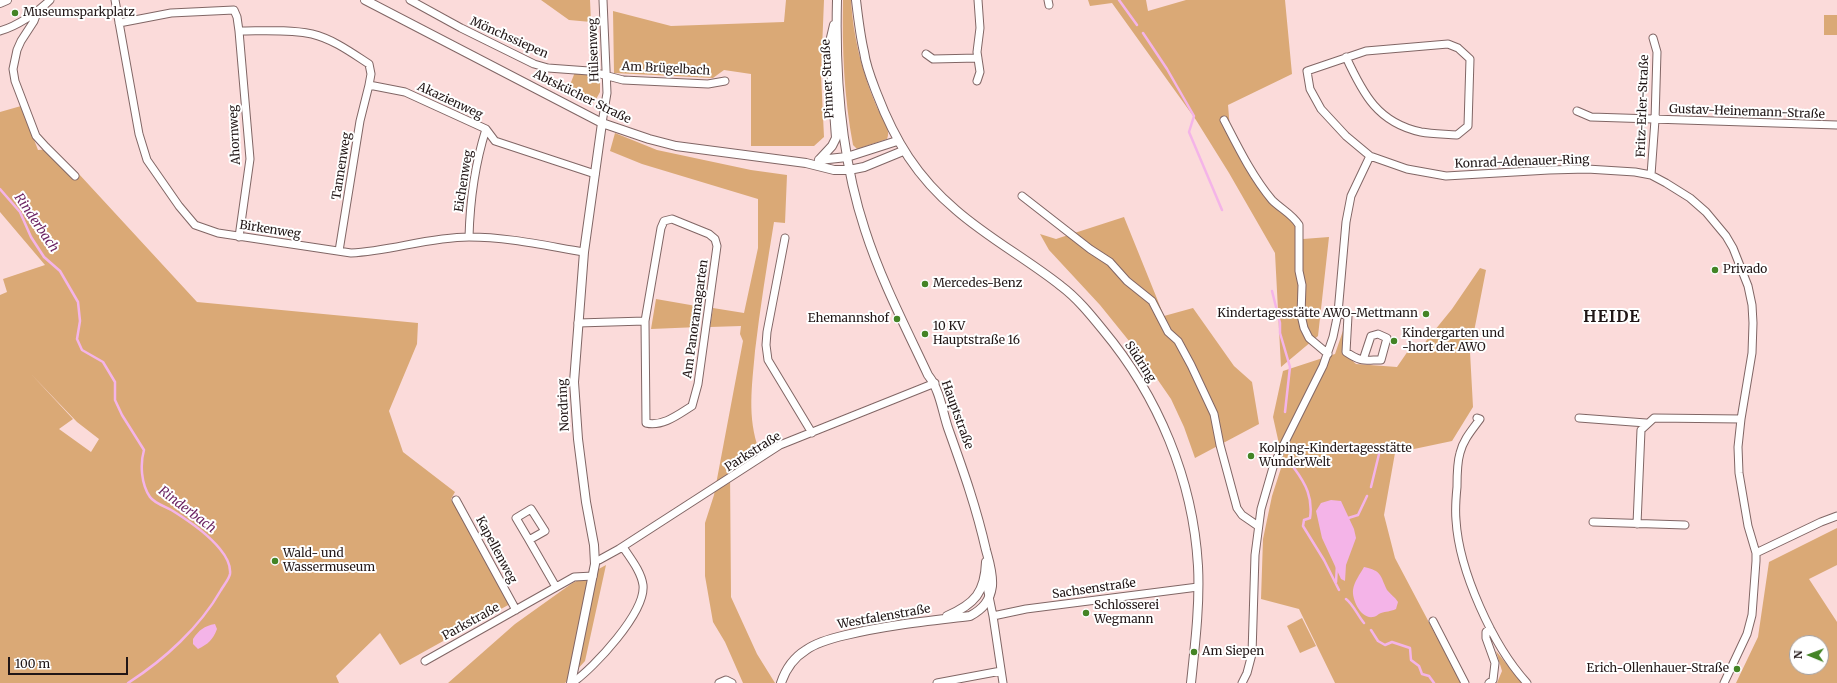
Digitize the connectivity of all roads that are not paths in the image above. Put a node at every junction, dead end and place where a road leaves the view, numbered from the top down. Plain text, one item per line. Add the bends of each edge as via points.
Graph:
1 (7, 0) edge
2 (50, 0) edge
3 (115, 0) edge
4 (365, 0) edge
5 (410, 0) edge
6 (603, 0) edge
7 (837, 0) edge
8 (856, 0) edge
9 (978, 0) edge
10 (0, 3) edge
11 (38, 10) junction
12 (837, 17) junction
13 (119, 23) junction
14 (0, 31) edge
15 (239, 31) junction
16 (1653, 38) dead end
17 (926, 54) dead end
18 (1346, 57) junction
19 (978, 58) junction
20 (605, 75) junction
21 (725, 81) dead end
22 (977, 81) dead end
23 (369, 85) junction
24 (1577, 111) dead end
25 (1224, 120) dead end
26 (1655, 120) junction
27 (602, 123) junction
28 (1837, 125) edge
29 (486, 129) junction
30 (898, 141) junction
31 (903, 151) junction
32 (1370, 156) junction
33 (847, 157) junction
34 (819, 160) junction
35 (806, 163) junction
36 (849, 170) junction
37 (595, 174) junction
38 (75, 176) dead end
39 (1651, 176) junction
40 (1022, 196) dead end
41 (239, 236) junction
42 (469, 237) junction
43 (785, 238) dead end
44 (339, 251) junction
45 (584, 252) junction
46 (1338, 312) junction
47 (645, 321) junction
48 (578, 323) junction
49 (1328, 354) junction
50 (1363, 360) dead end
51 (935, 384) junction
52 (1477, 418) dead end
53 (1579, 418) dead end
54 (1741, 419) junction
55 (1646, 423) junction
56 (812, 433) junction
57 (456, 500) dead end
58 (1837, 516) edge
59 (1593, 522) dead end
60 (1637, 524) junction
61 (1685, 525) dead end
62 (1258, 526) junction
63 (529, 540) dead end
64 (622, 546) junction
65 (986, 551) junction
66 (1756, 553) junction
67 (595, 560) junction
68 (593, 576) junction
69 (985, 577) junction
70 (556, 587) junction
71 (1198, 587) junction
72 (990, 597) junction
73 (516, 610) junction
74 (993, 616) junction
75 (938, 619) junction
76 (1433, 622) dead end
77 (1490, 628) junction
78 (425, 661) dead end
79 (1001, 671) junction
80 (571, 683) edge
81 (720, 683) edge
82 (732, 683) edge
83 (781, 683) edge
84 (937, 683) edge
85 (1003, 683) edge
86 (1191, 683) edge
87 (1242, 683) edge
88 (1465, 683) edge
89 (1489, 683) edge
90 (1527, 683) edge
91 (1724, 683) edge

1 - 10 street
2 - 11 street
3 - 13 street, Birkenweg
4 - 27 street, Abtskücher Straße
5 - 20 street, Mönchssiepen via 534,64
6 - 20 street, Hülsenweg
7 - 12 street, Pinner Straße
8 - 30 street, Südring via 866,60
9 - 19 street
11 - 14 street
11 - 38 street via 34,21 20,41 13,69 15,81 36,136
12 - 33 street, Pinner Straße via 839,95
12 - 34 street via 832,32 830,55 836,138
13 - 15 street, Ahornweg via 171,13 234,10
13 - 41 street, Birkenweg via 139,134 147,160 195,225 206,230
15 - 23 street via 295,32 314,35 332,42 370,64
15 - 41 street, Ahornweg via 250,159
16 - 26 street, Fritz-Erler-Straße via 1657,52
17 - 19 street via 933,59
18 - 18 street via 1366,51 1448,44 1458,48 1470,59 1468,126 1457,135 1422,132 1405,128 1389,119 1372,106
18 - 32 street, Konrad-Adenauer-Ring via 1307,71 1310,89 1321,109 1346,136
19 - 22 street via 980,72
20 - 21 street, Am Brügelbach via 624,80 708,84
20 - 27 street, Hülsenweg via 607,93
23 - 29 street, Akazienweg via 405,92
23 - 44 street, Tannenweg via 360,121
24 - 26 street, Gustav-Heinemann-Straße via 1592,117
25 - 49 street via 1241,154 1260,182 1273,200 1299,225 1301,315 1309,338
26 - 28 street, Gustav-Heinemann-Straße
26 - 39 street, Fritz-Erler-Straße
27 - 35 street, Abtskücher Straße via 621,131 676,146
27 - 37 street, Nordring
29 - 37 street, Akazienweg via 494,141
29 - 42 street, Eichenweg via 474,180
30 - 31 street, Südring
30 - 33 street, Abtskücher Straße
31 - 36 street, Abtskücher Straße via 864,167
31 - 71 street, Südring via 912,165 957,212 1062,286 1086,310 1135,372 1160,417 1186,487 1195,535
32 - 39 street, Konrad-Adenauer-Ring via 1407,169 1446,176 1588,169 1634,172
32 - 46 street via 1351,196 1346,222
33 - 34 street, Abtskücher Straße
33 - 36 street, Hauptstraße
34 - 35 street, Abtskücher Straße
35 - 36 street, Abtskücher Straße via 834,170
36 - 51 street, Hauptstraße via 869,241 928,375
37 - 45 street, Nordring
39 - 54 street, Konrad-Adenauer-Ring via 1690,198 1706,212 1729,242 1743,272 1748,286 1753,323 1752,353
40 - 62 street via 1110,262 1127,281 1152,301 1168,332 1178,341 1214,414 1237,508 1242,515
41 - 44 street, Birkenweg
42 - 44 street, Birkenweg via 426,241 373,252
42 - 45 street, Birkenweg
43 - 56 street via 767,332 768,360
45 - 48 street, Nordring
46 - 49 street
46 - 50 street via 1348,316 1346,352 1357,360
47 - 47 street, Am Panoramagarten via 664,221 672,219 709,234 715,239 717,246 698,384 692,406 672,419 653,425 646,423
47 - 48 street
48 - 67 street, Nordring via 575,411
49 - 62 street via 1274,464
51 - 56 street, Parkstraße
51 - 65 street, Hauptstraße via 974,498
52 - 77 street via 1480,420 1467,436 1460,453 1456,520 1464,562
53 - 55 street
54 - 55 street via 1654,418
54 - 66 street, Konrad-Adenauer-Ring via 1739,473 1748,526
55 - 60 street via 1641,430
56 - 64 street, Parkstraße via 780,445
57 - 73 street, Kapellenweg
58 - 66 street
59 - 60 street
60 - 61 street
62 - 87 street via 1254,562 1252,654
63 - 70 street
64 - 67 street, Parkstraße
64 - 80 street via 640,575 643,586 640,600 626,626 589,669
65 - 69 street, Hauptstraße
65 - 72 street, Hauptstraße via 992,579
66 - 91 street via 1752,615 1747,634
67 - 68 street, Nordring
68 - 70 street, Parkstraße via 574,577
68 - 80 street, Nordring
69 - 72 street, Hauptstraße
69 - 75 street, Westfalenstraße via 976,598 963,609
70 - 73 street, Parkstraße
71 - 74 street, Sachsenstraße via 1034,608
71 - 86 street, Südring
72 - 74 street, Hauptstraße
72 - 75 street, Westfalenstraße via 982,608 970,616
73 - 78 street, Parkstraße
74 - 79 street, Hauptstraße
75 - 83 street, Westfalenstraße via 833,638 795,658
76 - 88 street
77 - 89 street via 1486,632 1486,638 1495,663 1493,680
77 - 90 street
79 - 84 street
79 - 85 street, Hauptstraße
81 - 82 street via 726,680

